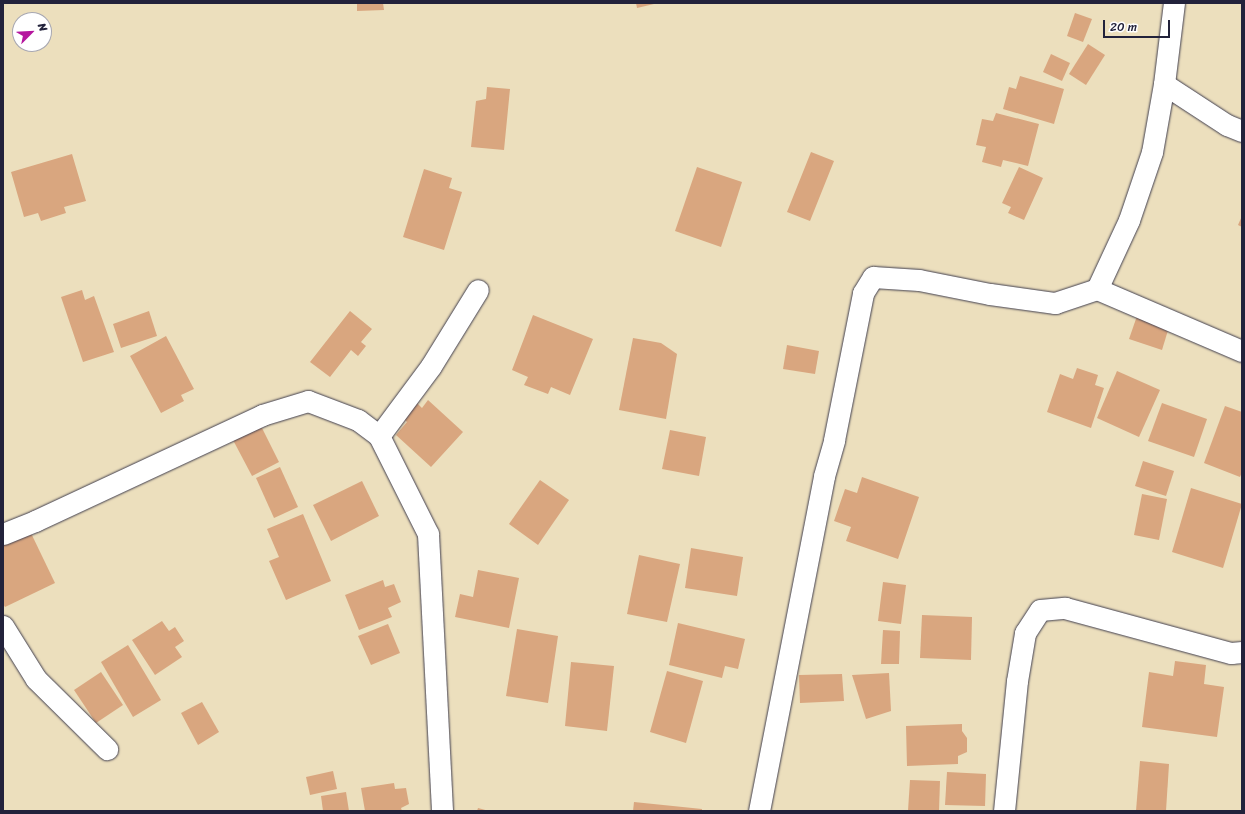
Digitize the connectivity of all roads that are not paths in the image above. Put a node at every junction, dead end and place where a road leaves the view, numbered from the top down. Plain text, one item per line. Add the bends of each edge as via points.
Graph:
1 (1174, 3) edge
2 (1164, 84) junction
3 (1242, 131) edge
4 (1097, 289) junction
5 (478, 290) dead end
6 (1242, 351) edge
7 (379, 436) junction
8 (3, 534) edge
9 (3, 626) edge
10 (1242, 652) edge
11 (107, 749) dead end
12 (442, 811) edge
13 (758, 811) edge
14 (1004, 811) edge

1 - 2 street
2 - 3 street via 1227,125
2 - 4 street via 1149,159 1129,220
4 - 6 street
4 - 13 street via 1055,303 990,294 920,280 873,277 863,293 834,440 822,484
5 - 7 street via 431,366
7 - 8 street via 358,420 308,401 262,415
7 - 12 street via 428,534
9 - 11 street via 36,678
10 - 14 street via 1231,653 1065,608 1040,610 1025,634 1017,681

